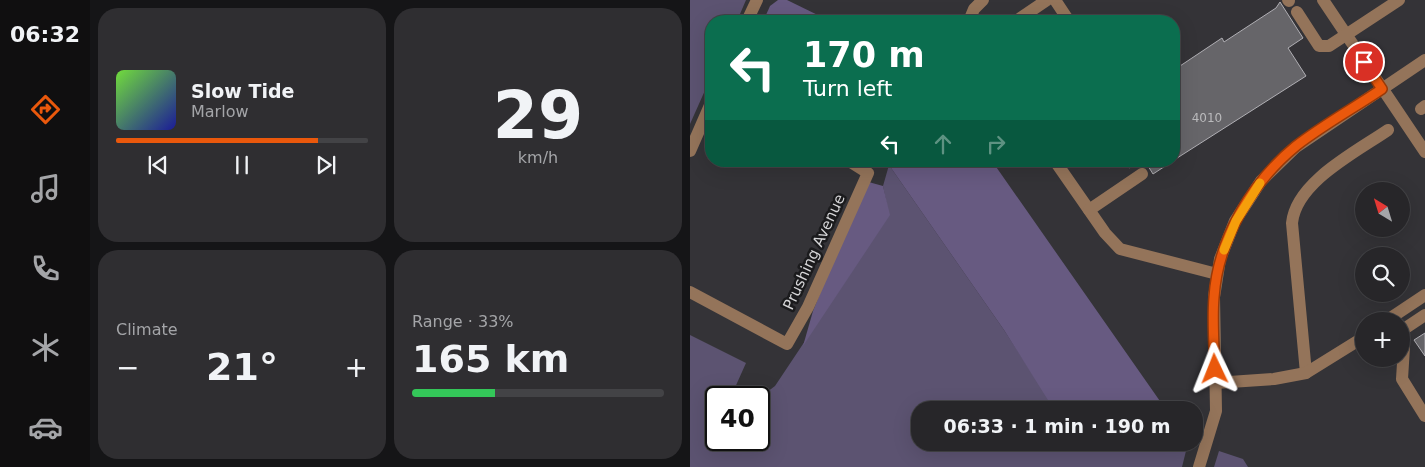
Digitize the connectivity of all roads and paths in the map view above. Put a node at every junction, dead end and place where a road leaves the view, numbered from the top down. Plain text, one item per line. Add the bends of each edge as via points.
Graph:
1 (757, 0) edge
2 (983, 0) edge
3 (1047, 0) edge
4 (1055, 0) edge
5 (1323, 0) edge
6 (1399, 0) edge
7 (1297, 12) dead end
8 (750, 15) edge
9 (971, 15) edge
10 (1025, 15) edge
11 (1065, 15) edge
12 (1346, 34) junction
13 (1425, 60) edge
14 (1382, 89) junction
15 (705, 117) edge
16 (1388, 130) dead end
17 (690, 151) edge
18 (1425, 152) edge
19 (858, 167) edge
20 (1059, 167) edge
21 (1142, 174) dead end
22 (1089, 210) junction
23 (1217, 274) junction
24 (690, 292) edge
25 (1425, 295) edge
26 (1400, 312) edge
27 (1425, 315) edge
28 (1410, 325) edge
29 (1355, 343) edge
30 (1403, 367) edge
31 (1306, 373) junction
32 (1215, 383) junction
33 (1425, 416) edge
34 (1199, 467) edge

1 - 8 street
2 - 9 street
3 - 10 street
4 - 11 street
5 - 12 street
6 - 12 street
7 - 12 street via 1319,46 1329,46
12 - 14 street
13 - 14 street
14 - 18 street
14 - 23 street via 1296,147 1261,180 1236,221
15 - 17 street
16 - 31 street via 1327,172 1306,191 1293,209
19 - 24 street, Prushing Avenue via 868,173 808,307 787,344
20 - 22 street
21 - 22 street
22 - 23 street via 1120,249
23 - 32 street via 1214,297
25 - 26 street
27 - 28 street
29 - 31 street
30 - 33 street via 1402,379
31 - 32 street
32 - 34 street via 1216,411

